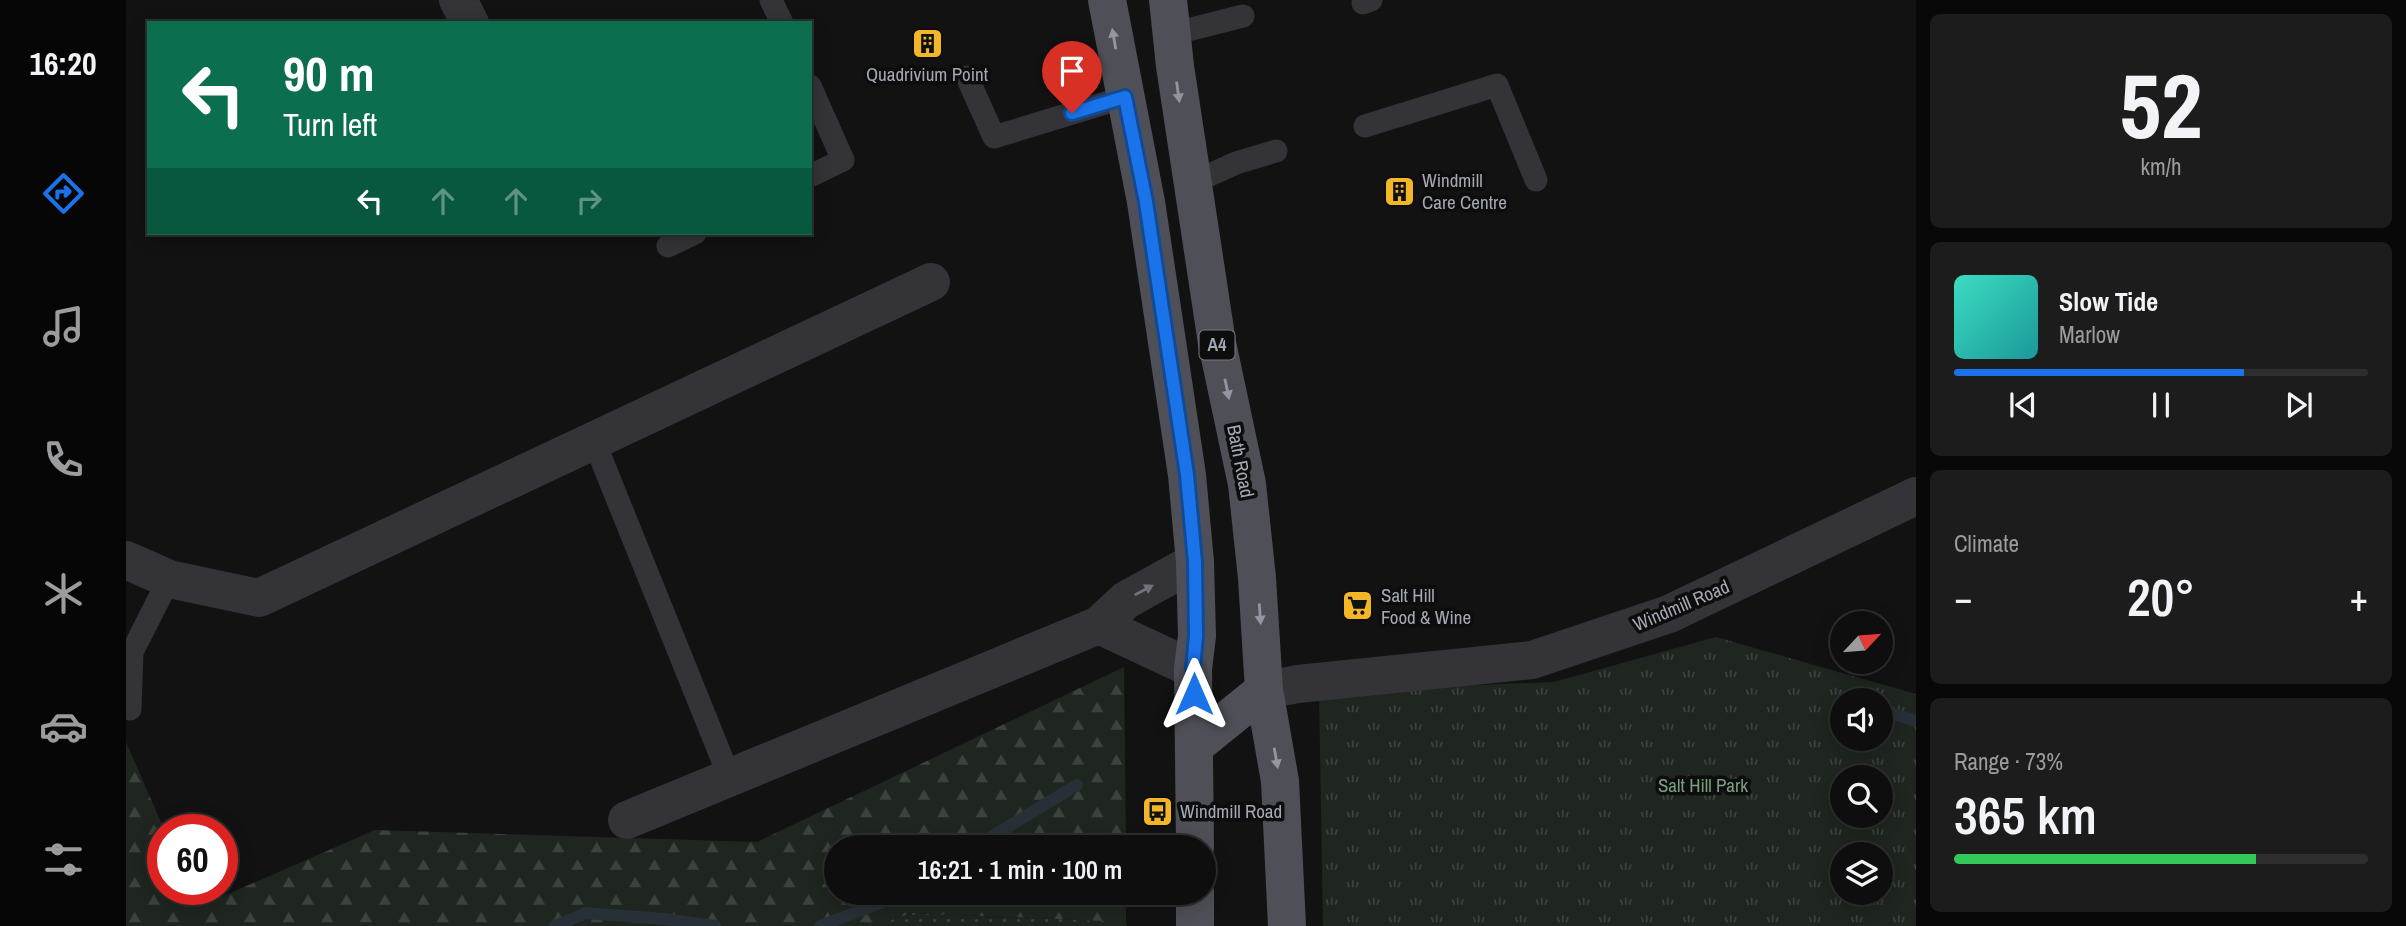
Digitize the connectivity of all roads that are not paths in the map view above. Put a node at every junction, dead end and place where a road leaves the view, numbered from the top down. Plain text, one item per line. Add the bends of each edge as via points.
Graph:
1 (458, 0) edge
2 (771, 0) edge
3 (1107, 0) edge
4 (1243, 16) dead end
5 (1170, 17) edge
6 (469, 21) edge
7 (781, 21) edge
8 (967, 77) dead end
9 (812, 90) edge
10 (1125, 97) junction
11 (1365, 126) dead end
12 (1276, 151) dead end
13 (812, 175) edge
14 (1536, 180) dead end
15 (1192, 183) junction
16 (1146, 202) junction
17 (691, 235) edge
18 (668, 246) dead end
19 (931, 282) dead end
20 (1217, 343) junction
21 (1167, 350) junction
22 (594, 441) junction
23 (1916, 496) edge
24 (126, 560) edge
25 (1195, 562) junction
26 (169, 579) junction
27 (1099, 625) junction
28 (1193, 669) junction
29 (1264, 691) junction
30 (130, 709) dead end
31 (1196, 745) junction
32 (729, 776) junction
33 (627, 820) dead end
34 (1195, 835) edge
35 (1195, 905) edge
36 (1195, 926) edge
37 (1287, 926) edge

1 - 6 street
2 - 7 lane
10 -> 3 main road
4 - 5 lane
5 -> 15 main road, Bath Road / A4
8 - 10 lane via 994,137
9 - 13 lane via 844,160
10 - 16 main road
11 - 14 lane via 1497,85
12 - 15 lane
15 - 16 main road
15 - 20 main road, Bath Road / A4
16 - 21 main road
17 - 18 lane
19 - 22 street
20 - 21 main road
20 -> 29 main road, Bath Road / A4 via 1247,484
21 - 25 main road
22 - 26 street via 259,598
22 - 32 lane
23 - 29 street, Windmill Road via 1669,614 1532,660
24 - 26 street
27 -> 25 street via 1126,600
25 - 28 main road
26 - 30 lane via 132,652
27 - 28 street
27 - 32 street
28 - 31 main road
29 - 31 main road
29 -> 37 main road, Bath Road / A4 via 1280,781
31 - 34 main road
32 - 33 street
35 - 36 main road

